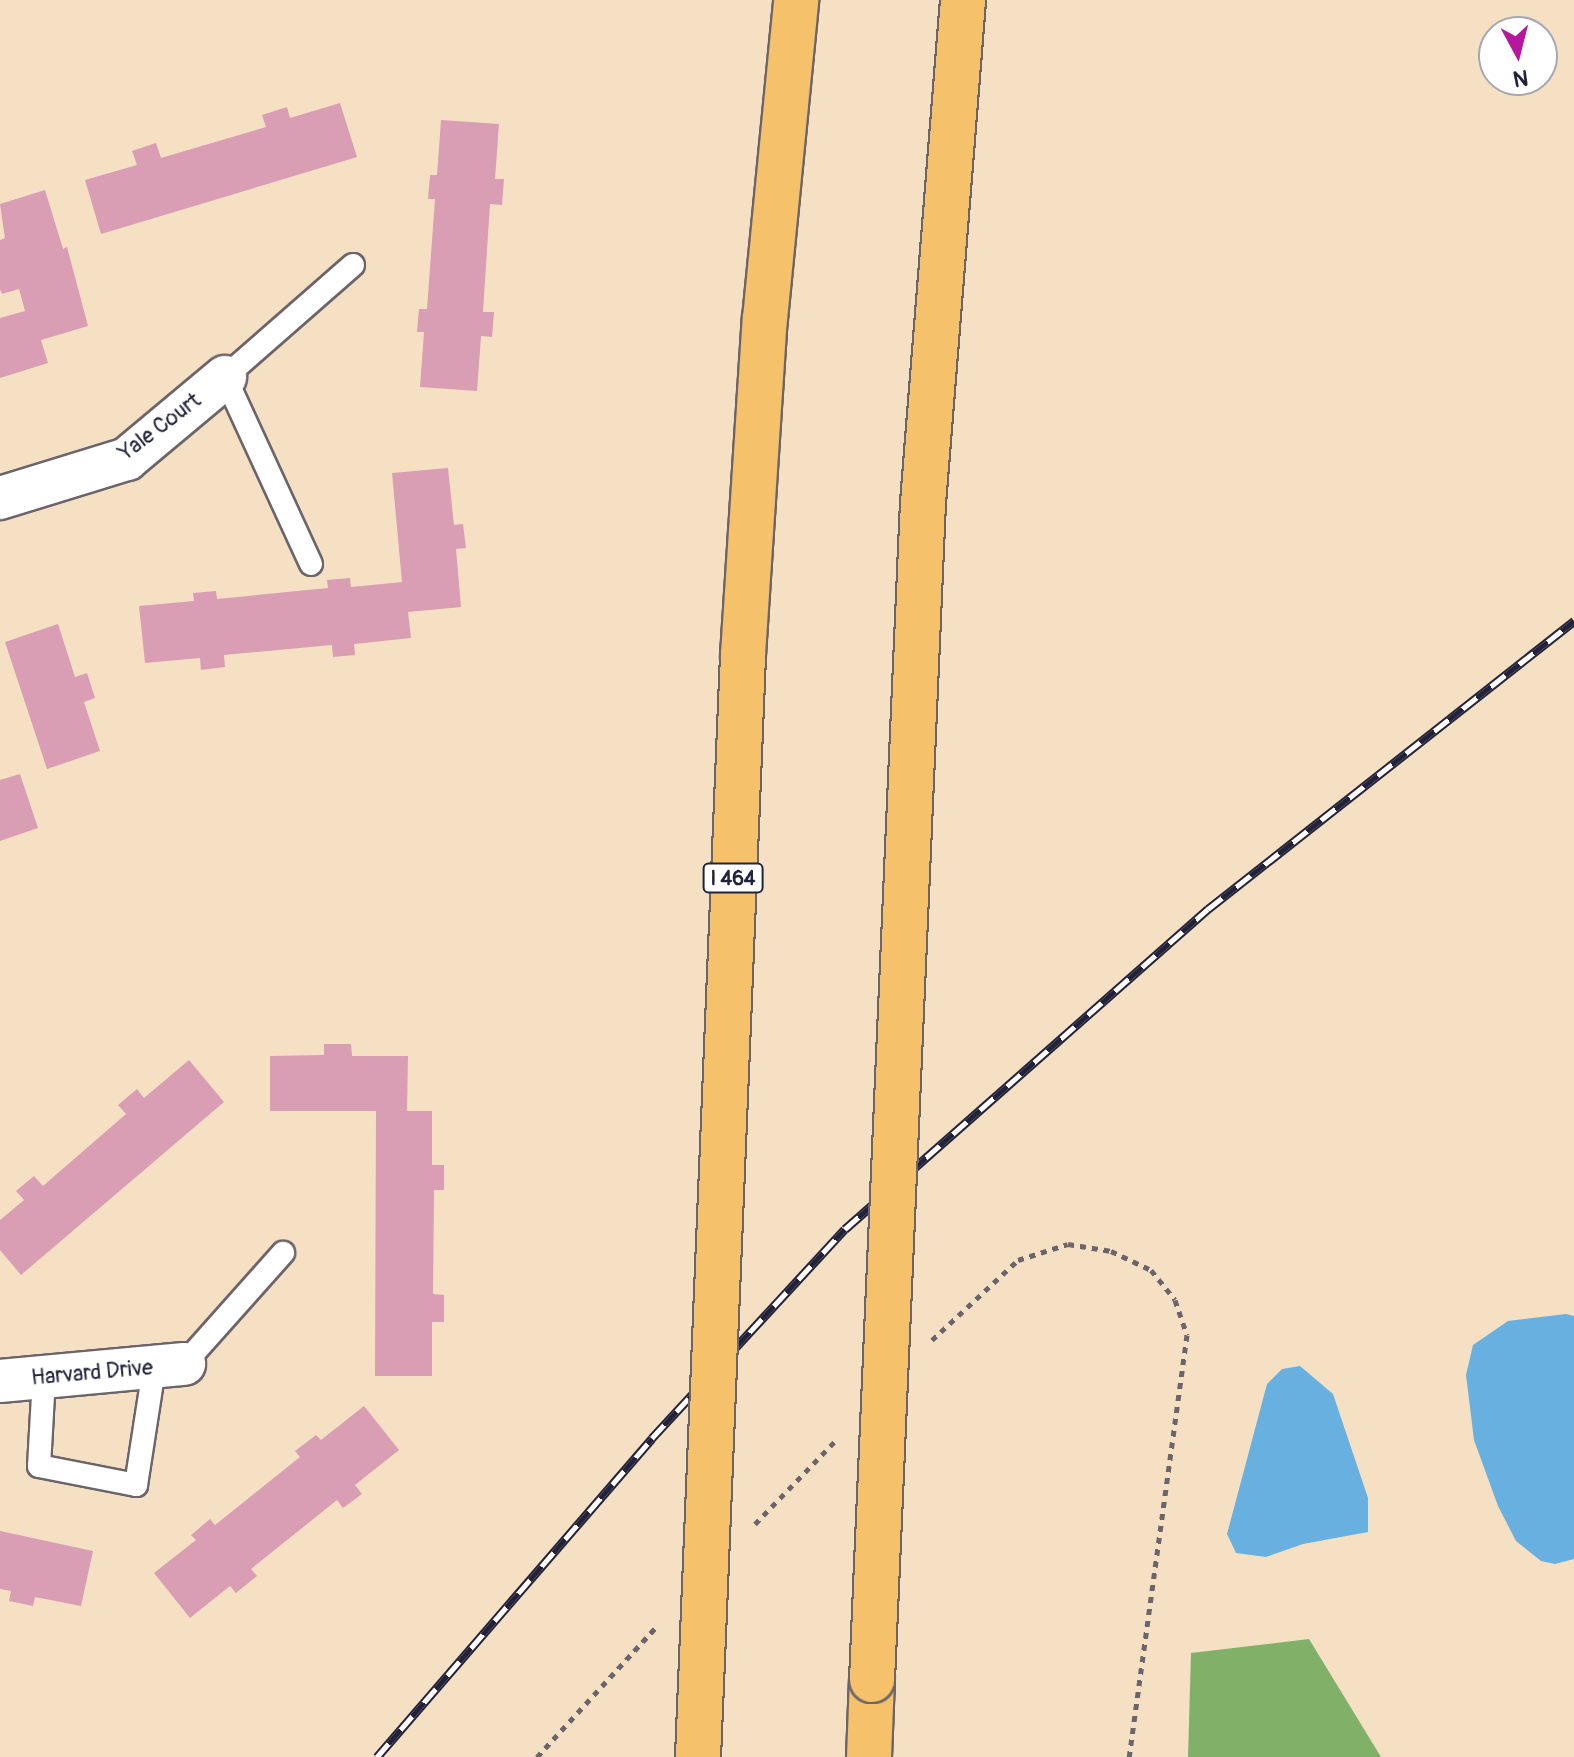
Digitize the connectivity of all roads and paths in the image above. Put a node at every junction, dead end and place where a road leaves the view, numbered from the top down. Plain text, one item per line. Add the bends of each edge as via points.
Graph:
1 (796, 0) edge
2 (963, 0) edge
3 (353, 265) dead end
4 (225, 377) junction
5 (0, 498) edge
6 (311, 564) dead end
7 (283, 1253) dead end
8 (921, 1351) dead end
9 (169, 1367) junction
10 (44, 1377) junction
11 (0, 1381) edge
12 (844, 1431) dead end
13 (745, 1534) dead end
14 (668, 1614) dead end
15 (537, 1757) edge
16 (698, 1757) edge
17 (869, 1757) edge
18 (1129, 1757) edge

1 - 16 highway, I 464, bridge via 765,319 743,655
2 - 17 highway, bridge via 924,477
3 - 4 lane
4 - 5 street, Yale Court via 127,459
4 - 6 lane
7 - 9 lane
8 - 18 path via 1018,1260 1068,1244 1111,1251 1151,1270 1175,1300 1187,1335
9 - 10 street, Harvard Drive
9 - 10 lane via 136,1485 39,1466
10 - 11 street, Harvard Drive
12 - 13 path
14 - 15 path

